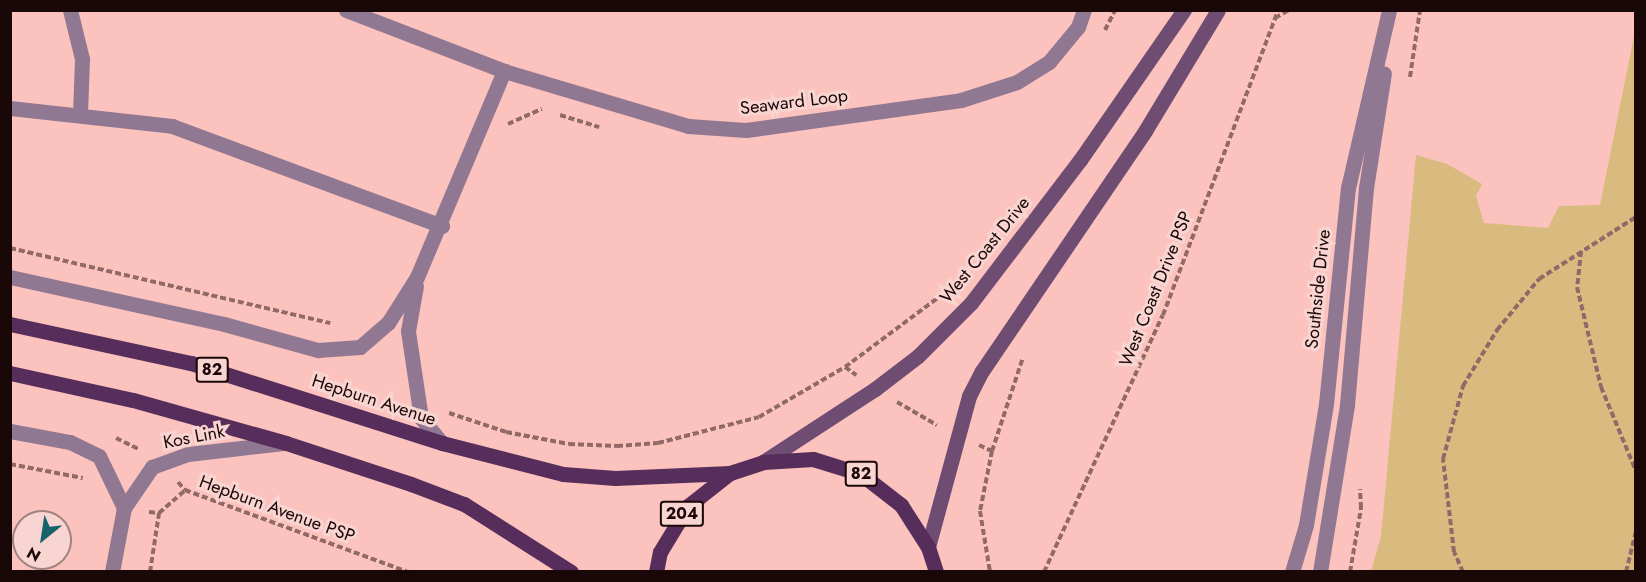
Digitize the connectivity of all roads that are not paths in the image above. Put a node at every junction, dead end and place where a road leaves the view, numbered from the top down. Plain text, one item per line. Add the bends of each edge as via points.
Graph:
1 (70, 10) edge
2 (346, 10) edge
3 (1084, 10) edge
4 (1184, 10) edge
5 (1218, 10) edge
6 (1391, 10) edge
7 (504, 71) junction
8 (10, 108) edge
9 (80, 114) junction
10 (442, 226) junction
11 (10, 277) edge
12 (417, 277) junction
13 (10, 324) edge
14 (10, 373) edge
15 (10, 431) edge
16 (286, 442) junction
17 (442, 443) junction
18 (763, 462) junction
19 (730, 473) junction
20 (124, 508) junction
21 (928, 547) junction
22 (112, 572) edge
23 (571, 572) edge
24 (656, 572) edge
25 (936, 572) edge
26 (1292, 572) edge
27 (1320, 572) edge

1 - 9 street via 82,59
2 - 7 street, Seaward Loop
3 - 7 street, Seaward Loop via 1078,27 1049,62 1017,82 962,100 746,130 688,126
4 - 18 main road, West Coast Drive via 1080,160 971,303 918,356 875,389
5 - 21 main road via 1145,131 982,371 969,396
6 - 26 street, Southside Drive via 1348,188 1326,404 1306,525
6 - 27 street, Southside Drive via 1366,188 1347,405
7 - 10 street
8 - 9 street
9 - 10 street via 172,126
10 - 12 street
11 - 12 street via 224,324 318,350 360,347 388,323
12 - 17 street via 408,331 419,407 421,418
13 - 17 main road, Hepburn Avenue / 82 via 191,363
14 - 16 main road via 133,400
15 - 20 street via 70,442 99,456
16 - 20 street, Kos Link via 188,454 161,462 152,467
16 - 23 main road via 464,504
17 - 19 main road, Hepburn Avenue / 82 via 563,474 615,478
18 - 19 main road, 82
18 - 21 main road, 82 via 813,459 861,474 901,505
19 - 24 main road, 204 via 688,506 660,552
20 - 22 street, Kos Link
21 - 25 main road, 82

